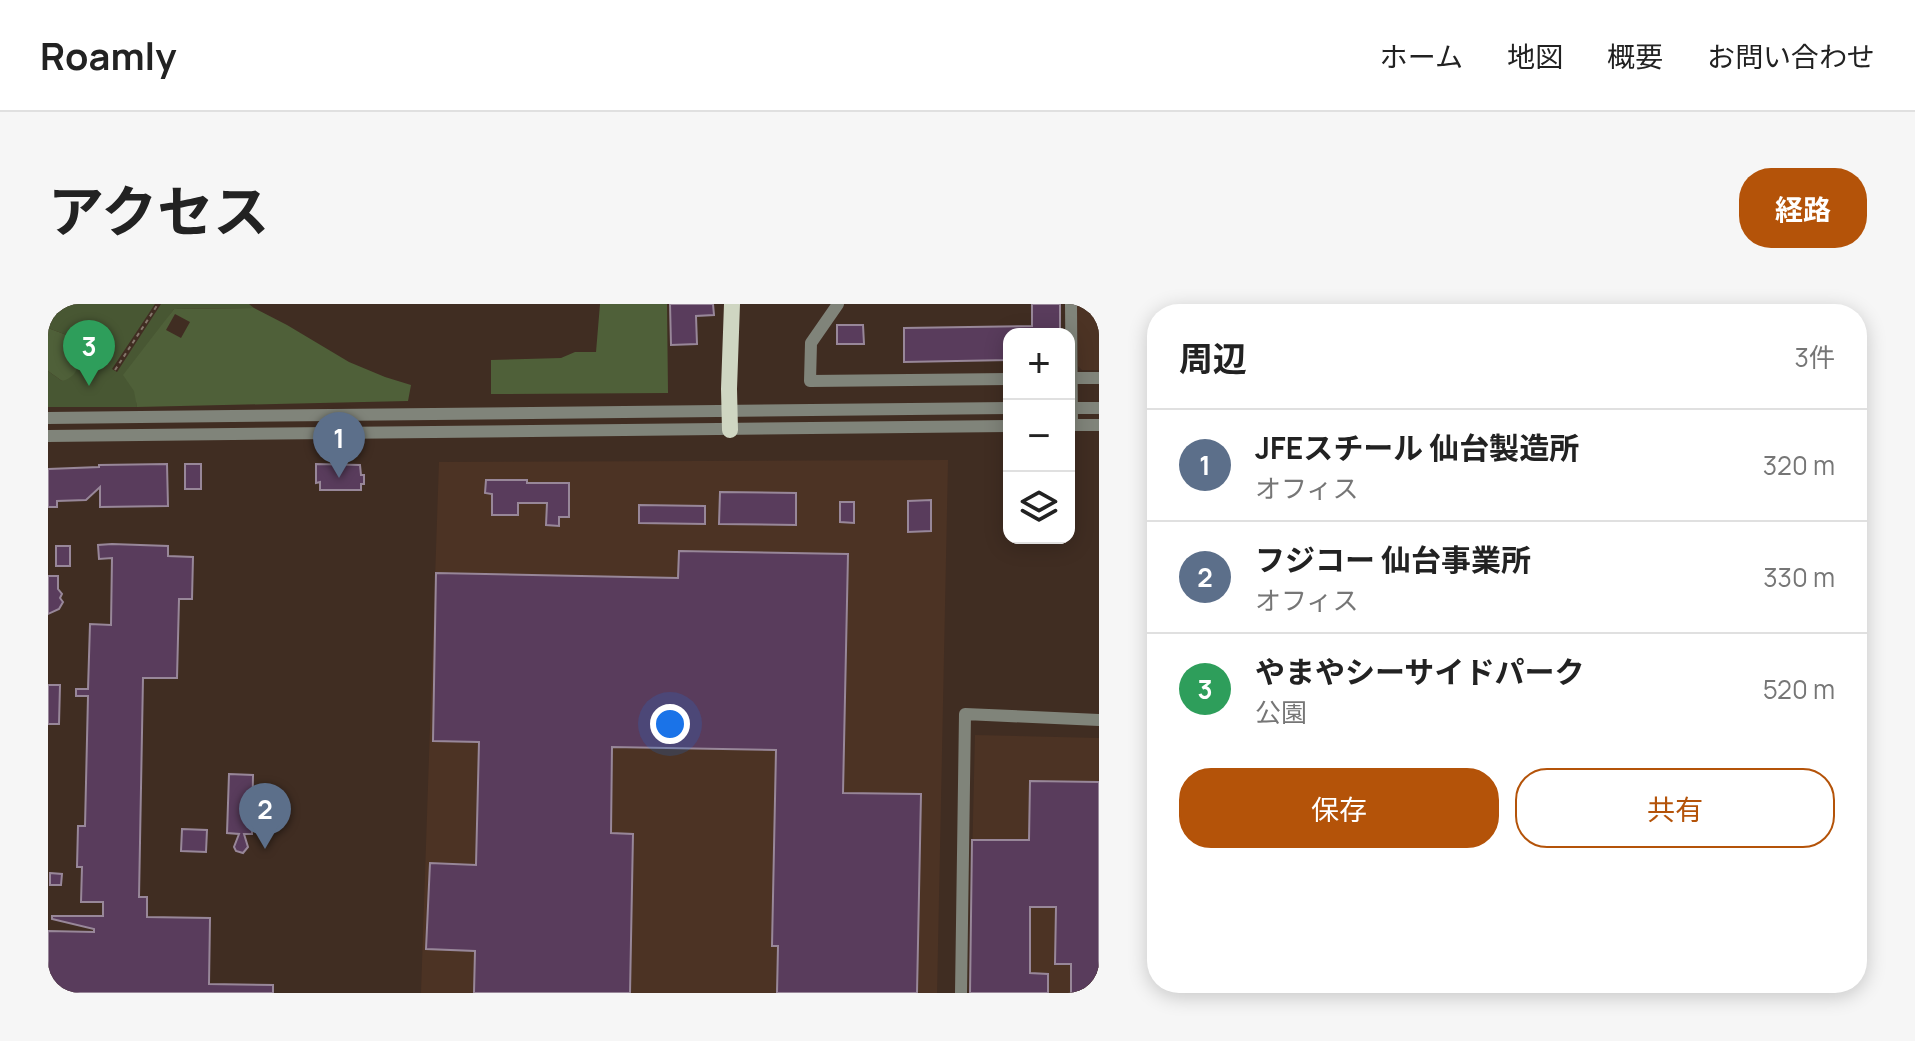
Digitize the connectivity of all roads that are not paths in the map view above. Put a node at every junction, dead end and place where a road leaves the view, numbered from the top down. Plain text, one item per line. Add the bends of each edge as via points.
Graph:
1 (732, 304) edge
2 (838, 304) edge
3 (1071, 304) edge
4 (1071, 328) edge
5 (1075, 378) edge
6 (1099, 378) edge
7 (1003, 379) edge
8 (1003, 408) edge
9 (1075, 408) edge
10 (1099, 408) edge
11 (730, 410) junction
12 (48, 418) edge
13 (1075, 425) edge
14 (1099, 425) edge
15 (1003, 426) edge
16 (730, 430) junction
17 (48, 436) edge
18 (1099, 720) edge
19 (961, 993) edge

1 - 11 main road
2 - 7 street via 811,343 810,381
3 - 4 street
5 - 6 street
8 - 11 street
9 - 10 street
11 - 12 street
11 - 16 main road
13 - 14 street
15 - 16 street
16 - 17 street
18 - 19 street via 965,714

